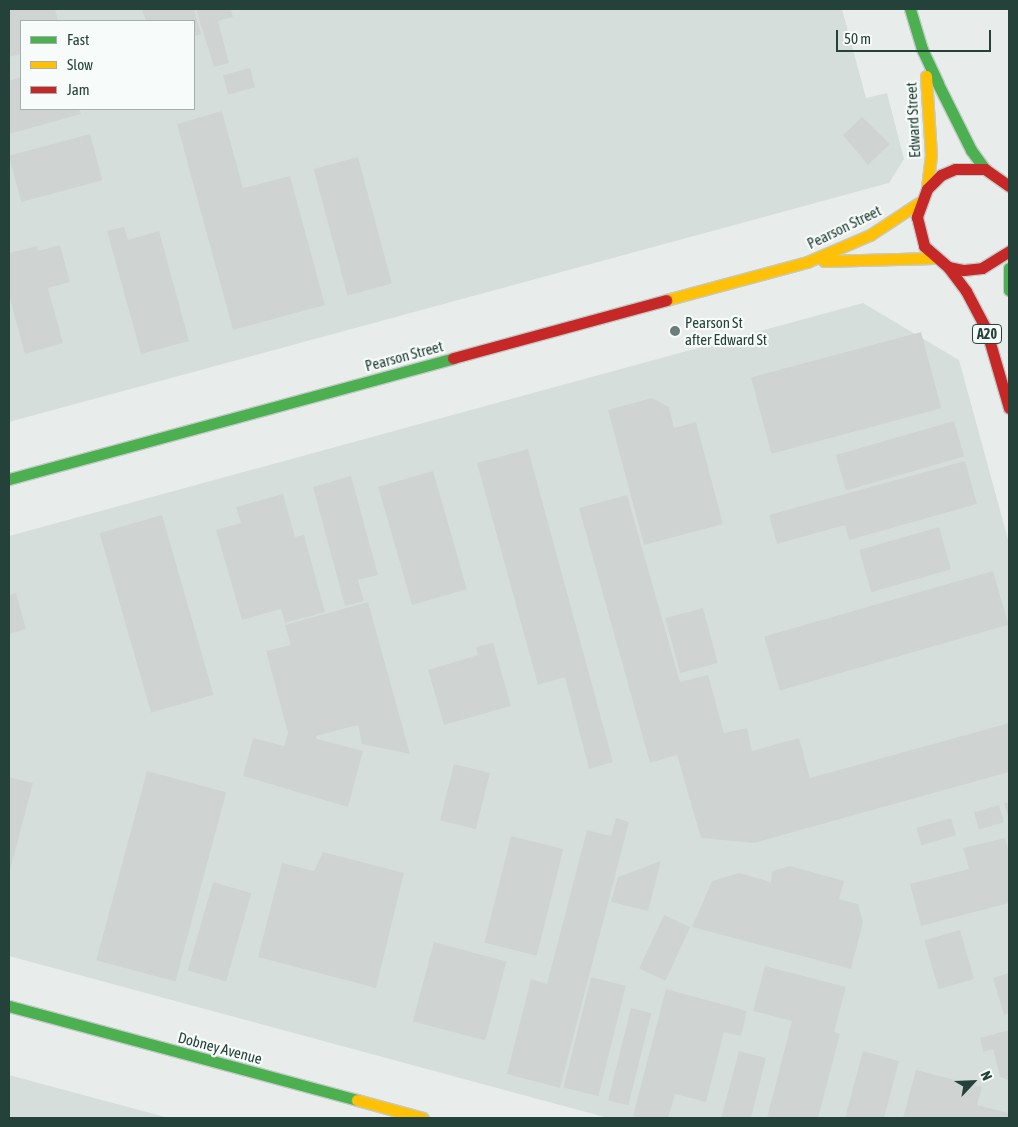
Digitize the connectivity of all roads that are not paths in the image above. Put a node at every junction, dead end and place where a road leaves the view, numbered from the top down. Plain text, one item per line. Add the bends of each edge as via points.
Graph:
1 (910, 9) edge
2 (922, 50) junction
3 (985, 169) junction
4 (1006, 181) edge
5 (927, 188) junction
6 (920, 202) junction
7 (1009, 251) edge
8 (934, 258) junction
9 (807, 262) junction
10 (948, 267) junction
11 (1009, 268) edge
12 (1009, 290) edge
13 (1009, 408) edge
14 (9, 479) edge
15 (9, 1006) edge
16 (423, 1118) edge

1 - 2 main road, Edward Street / A20
2 - 3 main road, Edward Street / A20 via 955,120
2 - 5 main road, Edward Street / A20 via 931,125
3 - 4 main road, A20
3 - 5 main road via 955,169 941,175
5 - 6 main road, A20
6 - 8 main road, A20 via 918,232
6 - 9 main road, Pearson Street via 870,234
7 - 10 main road via 982,268 964,270
8 - 9 main road, Pearson Street
8 - 10 main road, A20
9 - 14 main road, Pearson Street
10 - 13 main road, A20 via 966,291 986,329
11 - 12 main road
15 - 16 main road, Dobney Avenue

